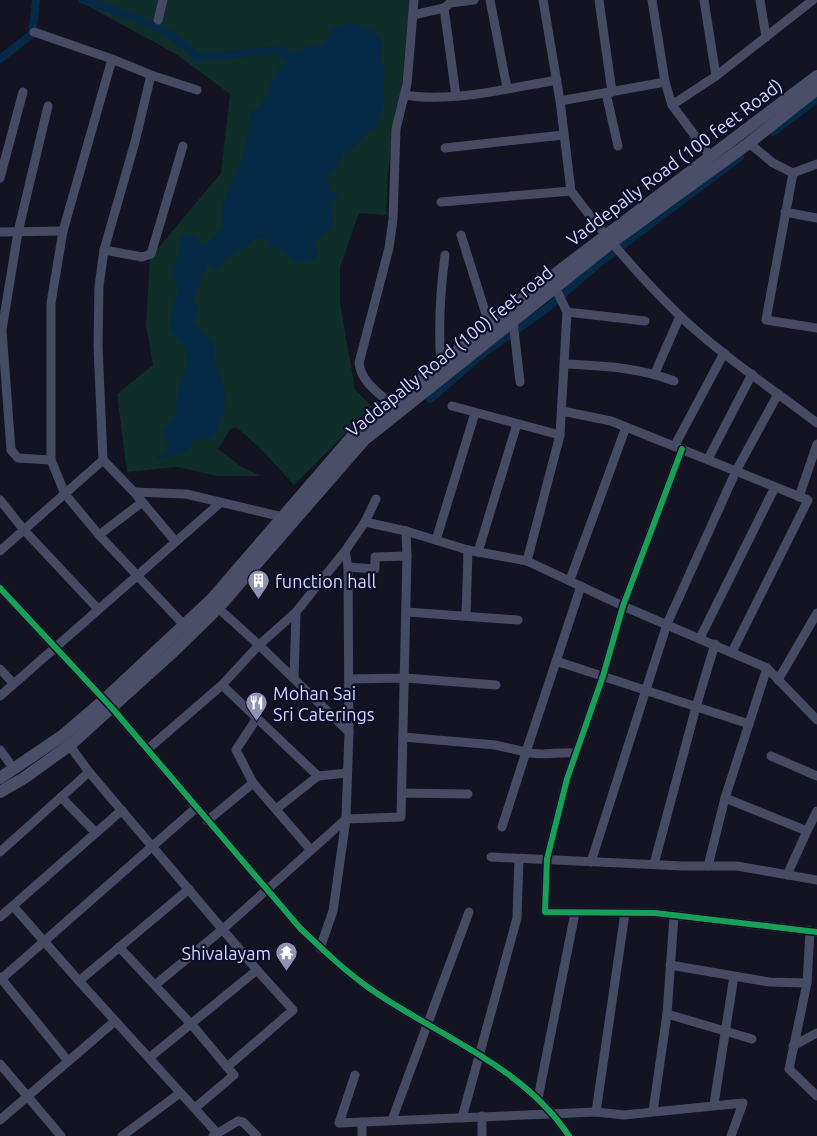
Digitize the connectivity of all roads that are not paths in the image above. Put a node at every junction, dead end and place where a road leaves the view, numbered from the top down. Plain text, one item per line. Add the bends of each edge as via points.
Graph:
1 (163, 0) edge
2 (414, 0) edge
3 (474, 0) edge
4 (490, 0) edge
5 (543, 0) edge
6 (599, 0) edge
7 (652, 0) edge
8 (704, 0) edge
9 (760, 0) edge
10 (812, 0) edge
11 (444, 8) junction
12 (413, 15) junction
13 (158, 20) dead end
14 (34, 32) dead end
15 (766, 37) junction
16 (112, 59) junction
17 (151, 75) junction
18 (716, 76) junction
19 (817, 76) edge
20 (557, 80) junction
21 (665, 82) junction
22 (507, 88) junction
23 (817, 89) edge
24 (197, 90) dead end
25 (23, 92) dead end
26 (609, 93) junction
27 (405, 95) junction
28 (456, 96) junction
29 (560, 101) junction
30 (672, 105) junction
31 (48, 106) dead end
32 (563, 135) junction
33 (183, 146) dead end
34 (618, 146) dead end
35 (753, 147) junction
36 (446, 148) dead end
37 (710, 156) junction
38 (2, 161) edge
39 (817, 164) edge
40 (793, 173) junction
41 (0, 178) edge
42 (571, 191) junction
43 (441, 202) dead end
44 (786, 212) junction
45 (817, 218) edge
46 (63, 231) junction
47 (0, 232) edge
48 (18, 232) junction
49 (461, 235) dead end
50 (613, 245) junction
51 (104, 250) junction
52 (446, 255) dead end
53 (4, 281) edge
54 (558, 295) junction
55 (567, 312) junction
56 (680, 316) junction
57 (645, 321) dead end
58 (490, 327) junction
59 (817, 328) edge
60 (514, 329) junction
61 (1, 330) edge
62 (724, 353) junction
63 (565, 364) junction
64 (441, 366) junction
65 (655, 373) junction
66 (752, 374) junction
67 (674, 380) dead end
68 (520, 382) dead end
69 (778, 394) junction
70 (392, 405) junction
71 (452, 406) dead end
72 (562, 411) junction
73 (475, 413) junction
74 (817, 423) edge
75 (517, 424) junction
76 (626, 427) junction
77 (560, 435) junction
78 (817, 444) edge
79 (678, 447) junction
80 (708, 459) junction
81 (51, 460) junction
82 (102, 460) junction
83 (736, 471) junction
84 (775, 487) junction
85 (134, 492) junction
86 (65, 494) junction
87 (799, 497) junction
88 (376, 499) dead end
89 (0, 500) edge
90 (141, 503) junction
91 (220, 504) junction
92 (283, 517) junction
93 (365, 522) junction
94 (24, 530) junction
95 (406, 531) junction
96 (99, 535) junction
97 (436, 540) junction
98 (175, 541) junction
99 (468, 550) junction
100 (0, 551) edge
101 (345, 551) junction
102 (478, 552) junction
103 (407, 556) junction
104 (527, 561) junction
105 (348, 567) junction
106 (136, 574) junction
107 (570, 580) junction
108 (581, 586) junction
109 (0, 588) edge
110 (623, 606) junction
111 (218, 608) junction
112 (98, 609) junction
113 (296, 612) junction
114 (407, 612) junction
115 (817, 613) edge
116 (466, 616) junction
117 (518, 620) dead end
118 (667, 624) junction
119 (184, 625) junction
120 (700, 638) junction
121 (715, 644) junction
122 (259, 645) junction
123 (55, 649) junction
124 (732, 652) junction
125 (556, 661) junction
126 (768, 668) junction
127 (0, 669) edge
128 (602, 676) junction
129 (405, 678) junction
130 (294, 679) junction
131 (349, 679) junction
132 (778, 680) junction
133 (13, 683) junction
134 (222, 685) junction
135 (496, 685) dead end
136 (647, 691) junction
137 (0, 696) edge
138 (108, 704) junction
139 (696, 707) junction
140 (816, 715) edge
141 (256, 718) junction
142 (749, 724) junction
143 (349, 732) junction
144 (404, 736) junction
145 (66, 741) junction
146 (148, 749) junction
147 (0, 750) edge
148 (526, 752) junction
149 (576, 753) junction
150 (771, 756) dead end
151 (14, 769) junction
152 (89, 772) junction
153 (347, 773) junction
154 (318, 776) junction
155 (817, 776) edge
156 (0, 778) edge
157 (253, 783) junction
158 (0, 792) edge
159 (402, 793) junction
160 (468, 794) dead end
161 (61, 797) junction
162 (725, 798) junction
163 (196, 808) junction
164 (276, 809) junction
165 (122, 810) junction
166 (817, 811) edge
167 (346, 819) junction
168 (207, 820) junction
169 (502, 827) dead end
170 (807, 831) junction
171 (96, 833) junction
172 (153, 847) junction
173 (310, 849) junction
174 (0, 852) edge
175 (491, 857) dead end
176 (519, 859) junction
177 (547, 859) junction
178 (590, 862) junction
179 (654, 864) junction
180 (708, 866) junction
181 (787, 875) junction
182 (817, 880) edge
183 (189, 889) junction
184 (267, 890) junction
185 (13, 906) junction
186 (469, 912) dead end
187 (575, 912) junction
188 (625, 913) junction
189 (674, 916) junction
190 (0, 918) edge
191 (223, 929) junction
192 (814, 932) edge
193 (43, 941) junction
194 (119, 948) junction
195 (320, 948) junction
196 (670, 965) junction
197 (256, 970) junction
198 (734, 976) junction
199 (1, 979) edge
200 (78, 981) junction
201 (807, 982) junction
202 (155, 985) junction
203 (666, 1014) junction
204 (115, 1021) junction
205 (192, 1024) junction
206 (428, 1025) junction
207 (726, 1031) junction
208 (817, 1033) edge
209 (752, 1039) dead end
210 (793, 1046) junction
211 (480, 1055) junction
212 (150, 1058) junction
213 (68, 1062) junction
214 (0, 1064) edge
215 (227, 1067) junction
216 (355, 1075) dead end
217 (180, 1093) junction
218 (28, 1096) junction
219 (817, 1096) edge
220 (538, 1098) junction
221 (714, 1104) junction
222 (195, 1108) junction
223 (653, 1111) junction
224 (596, 1112) junction
225 (554, 1114) junction
226 (482, 1116) junction
227 (462, 1118) junction
228 (0, 1120) edge
229 (392, 1120) junction
230 (362, 1122) junction
231 (215, 1134) edge
232 (61, 1136) edge
233 (122, 1136) edge
234 (257, 1136) edge
235 (362, 1136) edge
236 (482, 1136) edge
237 (569, 1136) edge
238 (731, 1136) edge

1 - 13 street
2 - 12 street
3 - 11 street via 450,3
4 - 22 street
5 - 20 street
6 - 26 street
7 - 21 street
8 - 18 street
9 - 15 street
10 - 15 street
11 - 12 street
11 - 28 street
12 - 27 street
14 - 16 street
15 - 18 street
16 - 17 street
16 - 46 street
17 - 24 street
17 - 51 street
18 - 30 street
19 - 37 main road, Vaddepally Road (100 feet Road)
20 - 22 street
20 - 29 street
21 - 26 street
21 - 30 street
22 - 28 street
23 - 35 main road, Vaddapally Road (100) feet road
25 - 38 street
26 - 29 street
26 - 34 street
27 - 28 street via 425,98
27 - 70 street via 396,129 389,248 360,363 360,372 367,382
29 - 32 street
30 - 37 street
31 - 48 street
32 - 36 street
32 - 42 street
33 - 51 street via 151,254 142,257
35 - 40 street via 773,163
35 - 50 main road, Vaddapally Road (100) feet road
37 - 50 main road, Vaddepally Road (100 feet Road)
38 - 41 street
39 - 40 street
40 - 44 street
42 - 43 street
42 - 50 street
44 - 45 street
44 - 59 street via 766,320
46 - 48 street
46 - 81 street via 50,307
47 - 48 street
48 - 53 street
49 - 58 street
50 - 54 main road, Vaddapally Road (100) feet road
50 - 56 street
50 - 58 main road, Vaddepally Road (100 feet Road) via 527,296
51 - 82 street via 98,346
52 - 64 street via 438,334
53 - 61 street
54 - 55 street
54 - 60 main road, Vaddapally Road (100) feet road
55 - 57 street
55 - 63 street
56 - 62 street
56 - 65 street
58 - 64 main road, Vaddepally Road (100 feet Road)
60 - 68 street
60 - 111 main road, Vaddapally Road (100) feet road via 364,440
61 - 81 street via 11,450 18,458
62 - 66 street
62 - 79 street
63 - 65 street via 618,366
63 - 72 street
64 - 70 main road, Vaddepally Road (100 feet Road)
65 - 67 street
66 - 69 street
66 - 80 street
69 - 74 street
69 - 83 street
70 - 92 main road, Vaddepally Road (100 feet Road) via 356,432
71 - 73 street
72 - 76 street
72 - 77 street
73 - 75 street
73 - 97 street
75 - 77 street
75 - 102 street
76 - 79 street
76 - 107 street
77 - 104 street
78 - 87 street
79 - 80 street
79 - 110 street
80 - 83 street
81 - 86 street
82 - 85 street
82 - 86 street
83 - 84 street
83 - 118 street
84 - 87 street
84 - 120 street
85 - 90 street
85 - 91 street via 186,494
86 - 94 street
86 - 96 street
87 - 124 street via 808,500
88 - 93 street
89 - 94 street
90 - 96 street
90 - 98 street
91 - 92 street
91 - 98 street
92 - 119 main road, Vaddepally Road (100 feet Road) via 235,574
93 - 95 street
93 - 101 street
94 - 100 street
94 - 112 street
95 - 97 street
95 - 103 street
96 - 106 street
97 - 99 street
98 - 106 street
99 - 102 street
99 - 116 street
101 - 105 street
101 - 113 street
102 - 104 street
103 - 105 street via 374,557 375,569
103 - 114 street
104 - 107 street
105 - 131 street
106 - 112 street
106 - 119 street
107 - 108 street
108 - 110 street
108 - 125 street
109 - 123 street
110 - 118 street
110 - 128 street
111 - 122 street
111 - 138 main road, Vaddapally Road (100) feet road
112 - 123 street
113 - 122 street
113 - 130 street
114 - 116 street
114 - 129 street
115 - 132 street
116 - 117 street
118 - 120 street
118 - 136 street
119 - 138 main road, Vaddepally Road (100 feet Road)
120 - 121 street
121 - 124 street
121 - 139 street
122 - 130 street
122 - 134 street
123 - 133 street
123 - 138 street
124 - 126 street
125 - 128 street
125 - 148 street
126 - 132 street
126 - 142 street
127 - 133 street
128 - 136 street
128 - 149 street
129 - 131 street
129 - 135 street
129 - 144 street
130 - 143 street
131 - 143 street
132 - 140 street
133 - 137 street
134 - 141 street
134 - 146 street
136 - 139 street
136 - 178 street
138 - 145 main road, Vaddapally Road (100) feet road
138 - 146 street
139 - 142 street
139 - 179 street
141 - 154 street
141 - 157 street via 236,750
142 - 162 street
143 - 153 street
144 - 148 street via 496,745
144 - 159 street
145 - 151 main road
145 - 152 street
145 - 158 main road, Vaddapally Road (100) feet road via 24,778
146 - 163 street
147 - 151 street
148 - 149 street via 538,755
148 - 169 street
149 - 177 street
150 - 155 street
151 - 156 main road
152 - 161 street
152 - 165 street
153 - 154 street
153 - 167 street
154 - 164 street
157 - 164 street
157 - 168 street
159 - 160 street
159 - 167 street via 401,818
161 - 171 street
161 - 174 street
162 - 170 street
162 - 180 street
163 - 168 street
163 - 172 street
164 - 173 street
165 - 171 street
165 - 172 street
166 - 170 street
167 - 173 street
167 - 195 street via 333,911
168 - 184 street
170 - 181 street
171 - 185 street
172 - 183 street
172 - 193 street
173 - 184 street
175 - 176 street
176 - 177 street
176 - 211 street via 517,918
177 - 178 street
177 - 187 street via 545,912
178 - 179 street
179 - 180 street
180 - 181 street via 737,866
181 - 182 street
183 - 191 street
183 - 194 street
184 - 191 street
184 - 195 street
185 - 190 street
185 - 193 street
186 - 206 street
187 - 188 street
187 - 220 street
188 - 189 street
188 - 224 street
189 - 192 street
189 - 196 street
191 - 197 street
191 - 202 street
192 - 201 street
193 - 199 street
193 - 200 street
194 - 200 street
194 - 202 street
195 - 206 street via 370,988
196 - 198 street
196 - 203 street
197 - 205 street
197 - 215 street via 293,1010
198 - 201 street via 769,982
198 - 207 street
199 - 213 street
200 - 204 street
201 - 210 street
202 - 205 street
203 - 207 street
203 - 223 street
204 - 212 street
204 - 213 street
205 - 212 street
205 - 215 street
206 - 211 street
206 - 229 street
207 - 209 street
207 - 221 street
208 - 210 street
210 - 219 street via 789,1069
211 - 220 street
211 - 227 street
212 - 217 street
213 - 218 street
214 - 218 street
215 - 222 street via 234,1075
216 - 230 street via 339,1123
217 - 222 street
217 - 233 street
218 - 228 street
218 - 232 street
220 - 225 street
221 - 223 street
221 - 238 street via 743,1103
222 - 231 street
223 - 224 street via 624,1115
224 - 225 street
225 - 226 street
225 - 237 street
226 - 227 street
226 - 236 street
227 - 229 street
229 - 230 street
230 - 235 street
231 - 234 street via 241,1121

